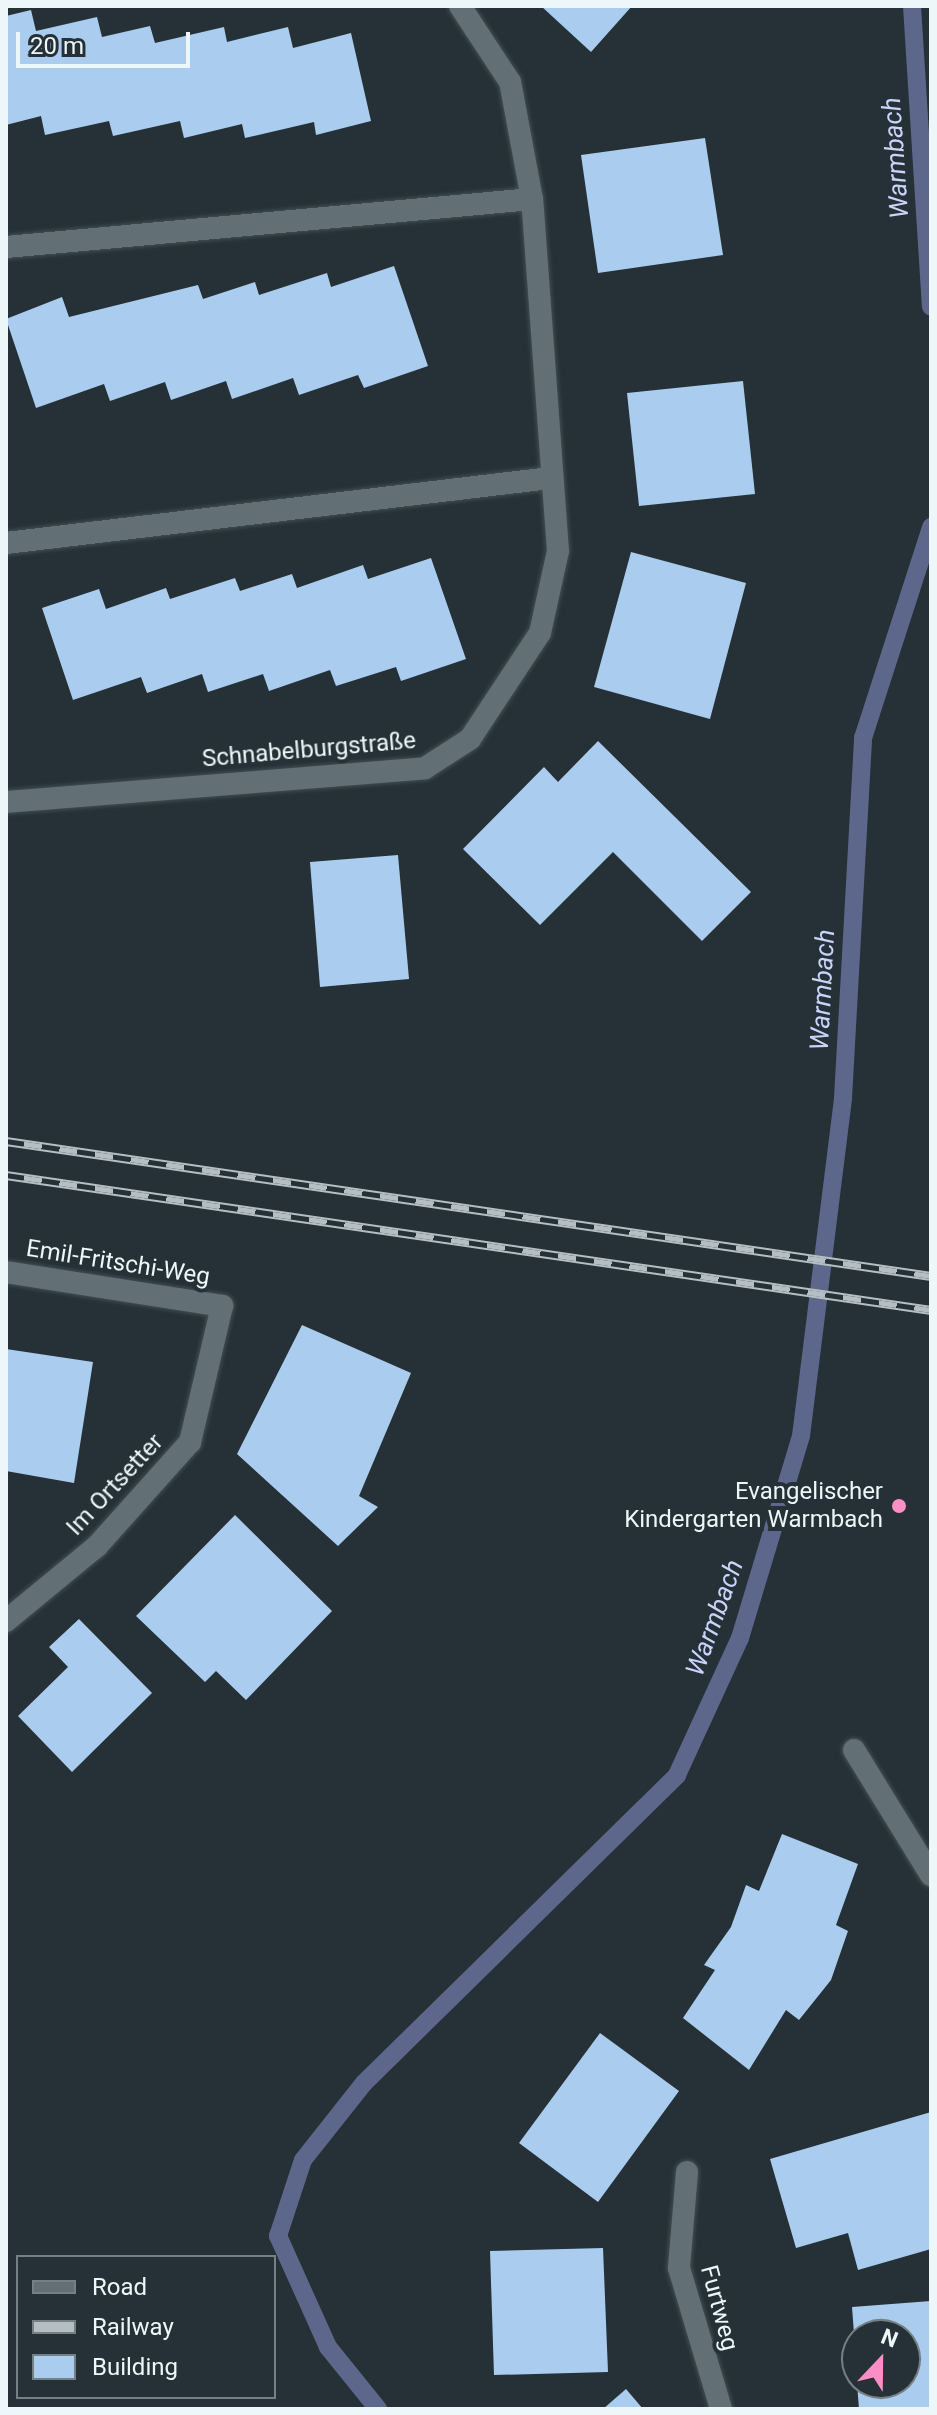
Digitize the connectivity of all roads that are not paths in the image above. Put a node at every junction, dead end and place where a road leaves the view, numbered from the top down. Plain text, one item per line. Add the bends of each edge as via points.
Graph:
1 (460, 6) edge
2 (532, 199) junction
3 (6, 247) edge
4 (550, 478) junction
5 (6, 543) edge
6 (6, 802) edge
7 (6, 1272) edge
8 (222, 1306) joint
9 (6, 1621) edge
10 (854, 1750) dead end
11 (931, 1875) edge
12 (687, 2172) dead end
13 (721, 2409) edge

1 - 2 street, Schnabelburgstraße via 510,82
2 - 3 street
2 - 4 street, Schnabelburgstraße
4 - 5 street
4 - 6 street, Schnabelburgstraße via 558,551 540,633 470,739 425,768
7 - 8 street, Emil-Fritschi-Weg
8 - 9 street, Im Ortsetter via 190,1442 97,1546
10 - 11 street
12 - 13 street, Furtweg via 679,2268

